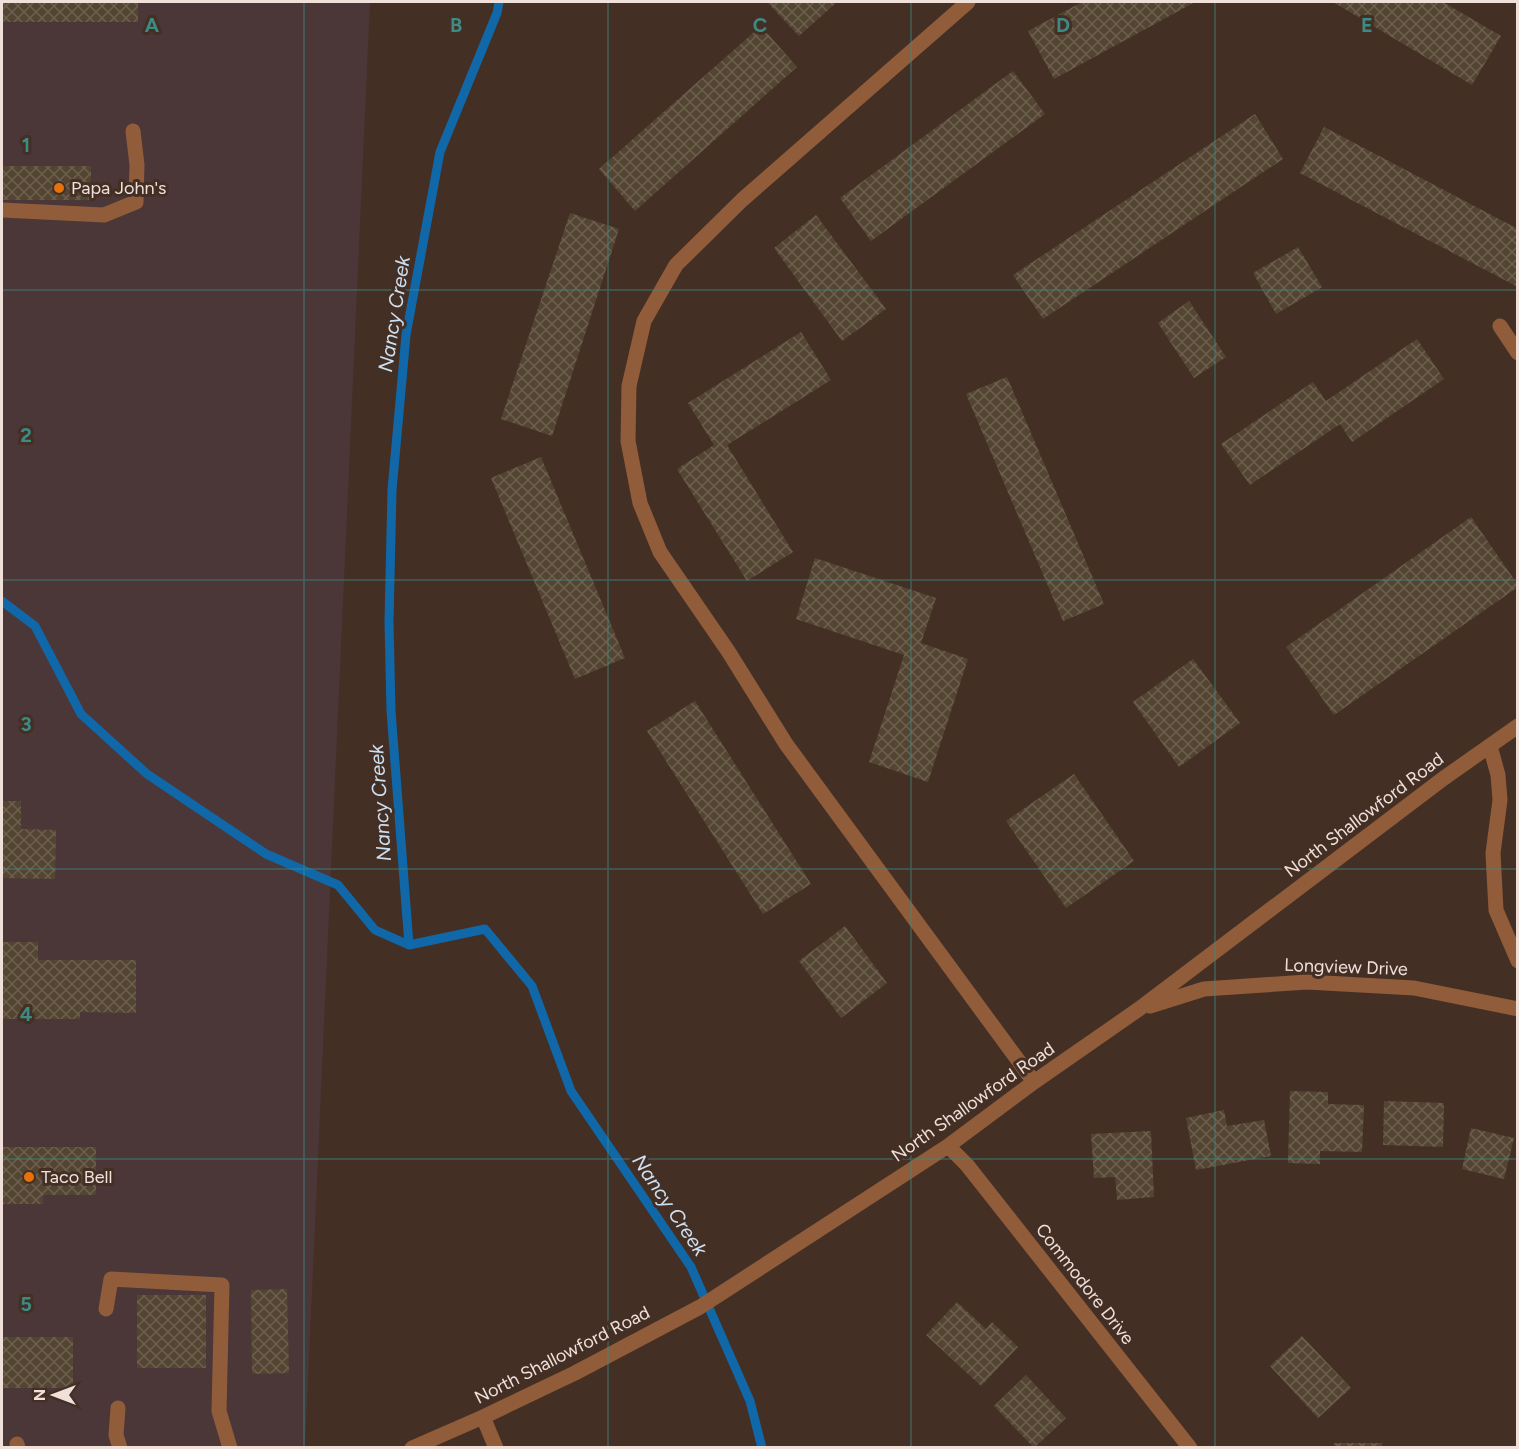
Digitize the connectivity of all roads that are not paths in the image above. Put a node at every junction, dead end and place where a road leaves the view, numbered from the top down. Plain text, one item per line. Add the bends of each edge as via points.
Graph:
1 (968, 2) edge
2 (133, 131) dead end
3 (2, 210) edge
4 (1500, 326) dead end
5 (1518, 353) edge
6 (1518, 726) edge
7 (1490, 746) junction
8 (1518, 961) edge
9 (1139, 1009) junction
10 (1518, 1009) edge
11 (1034, 1082) junction
12 (948, 1146) junction
13 (106, 1309) dead end
14 (118, 1408) dead end
15 (483, 1417) junction
16 (120, 1448) edge
17 (230, 1448) edge
18 (412, 1448) edge
19 (496, 1448) edge
20 (1190, 1448) edge

1 - 11 street via 742,200 676,265 644,321 629,386 628,441 640,503 660,552 786,744
2 - 3 street via 136,202 104,216
4 - 5 street
6 - 7 street, North Shallowford Road
7 - 8 street via 1500,800 1493,853 1496,910
7 - 9 street, North Shallowford Road
9 - 10 street, Longview Drive via 1204,989 1307,982 1414,988
9 - 11 street, North Shallowford Road
11 - 12 street, North Shallowford Road
12 - 15 street, North Shallowford Road via 700,1307
12 - 20 street, Commodore Drive via 974,1173
13 - 17 street via 111,1279 222,1285 219,1411
14 - 16 street via 116,1436
15 - 18 street, North Shallowford Road
15 - 19 street

